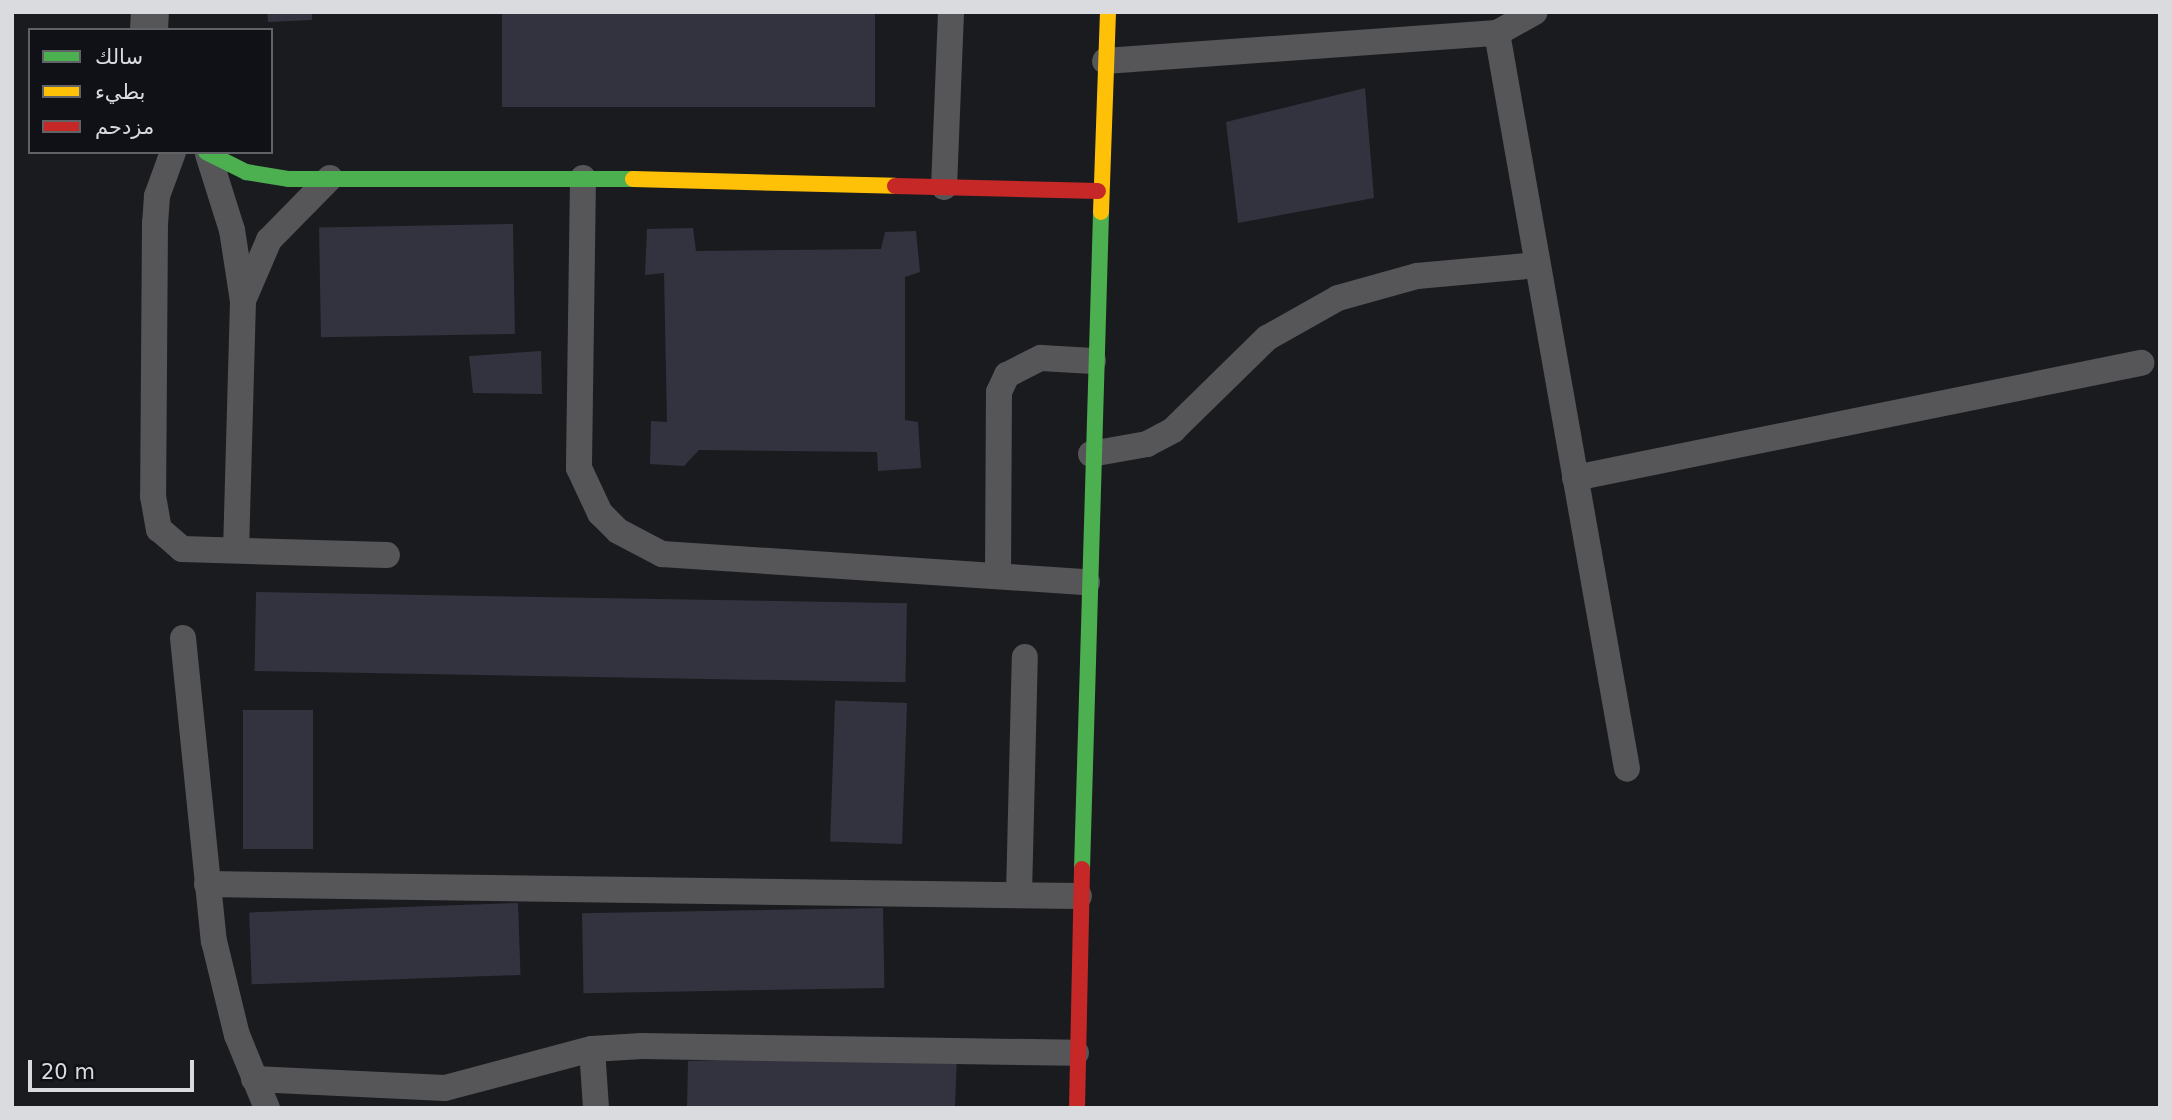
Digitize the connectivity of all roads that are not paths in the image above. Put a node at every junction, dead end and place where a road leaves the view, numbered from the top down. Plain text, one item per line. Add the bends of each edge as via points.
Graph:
1 (951, 12) edge
2 (1108, 12) edge
3 (1535, 12) edge
4 (1497, 33) junction
5 (1105, 61) junction
6 (172, 154) edge
7 (207, 154) edge
8 (209, 154) edge
9 (330, 178) junction
10 (583, 178) junction
11 (944, 187) junction
12 (1098, 191) junction
13 (1537, 265) junction
14 (243, 302) junction
15 (1093, 361) junction
16 (2141, 363) dead end
17 (1091, 454) junction
18 (1575, 478) junction
19 (236, 551) junction
20 (387, 555) dead end
21 (998, 576) junction
22 (1087, 582) junction
23 (183, 638) dead end
24 (1025, 657) dead end
25 (1627, 769) dead end
26 (207, 884) junction
27 (1019, 895) junction
28 (1079, 896) junction
29 (592, 1049) junction
30 (1076, 1053) junction
31 (254, 1079) junction
32 (267, 1108) edge
33 (596, 1108) edge
34 (1077, 1108) edge

1 - 11 lane
2 - 5 street
3 - 4 lane
4 - 5 lane
4 - 13 lane
5 - 12 street
6 - 19 lane via 157,196 155,514 167,541 182,549
7 - 14 lane via 232,230
8 - 9 street via 246,172
9 - 10 street
9 - 14 lane via 269,240
10 - 11 street
10 - 21 lane via 579,468 600,513 618,531 662,554
11 - 12 street
12 - 15 street
13 - 17 lane via 1417,276 1338,298 1267,338 1172,430 1147,444
13 - 18 lane
14 - 19 lane
15 - 17 street
15 - 21 lane via 1041,358 1007,375 999,392
16 - 18 lane
17 - 22 street
18 - 25 lane
19 - 20 lane
21 - 22 lane
22 - 28 street
23 - 26 lane
24 - 27 lane
26 - 27 lane
26 - 31 lane via 223,988
27 - 28 lane
28 - 30 street
29 - 30 lane
29 - 31 lane via 444,1087
29 - 33 lane
30 - 34 street
31 - 32 lane

